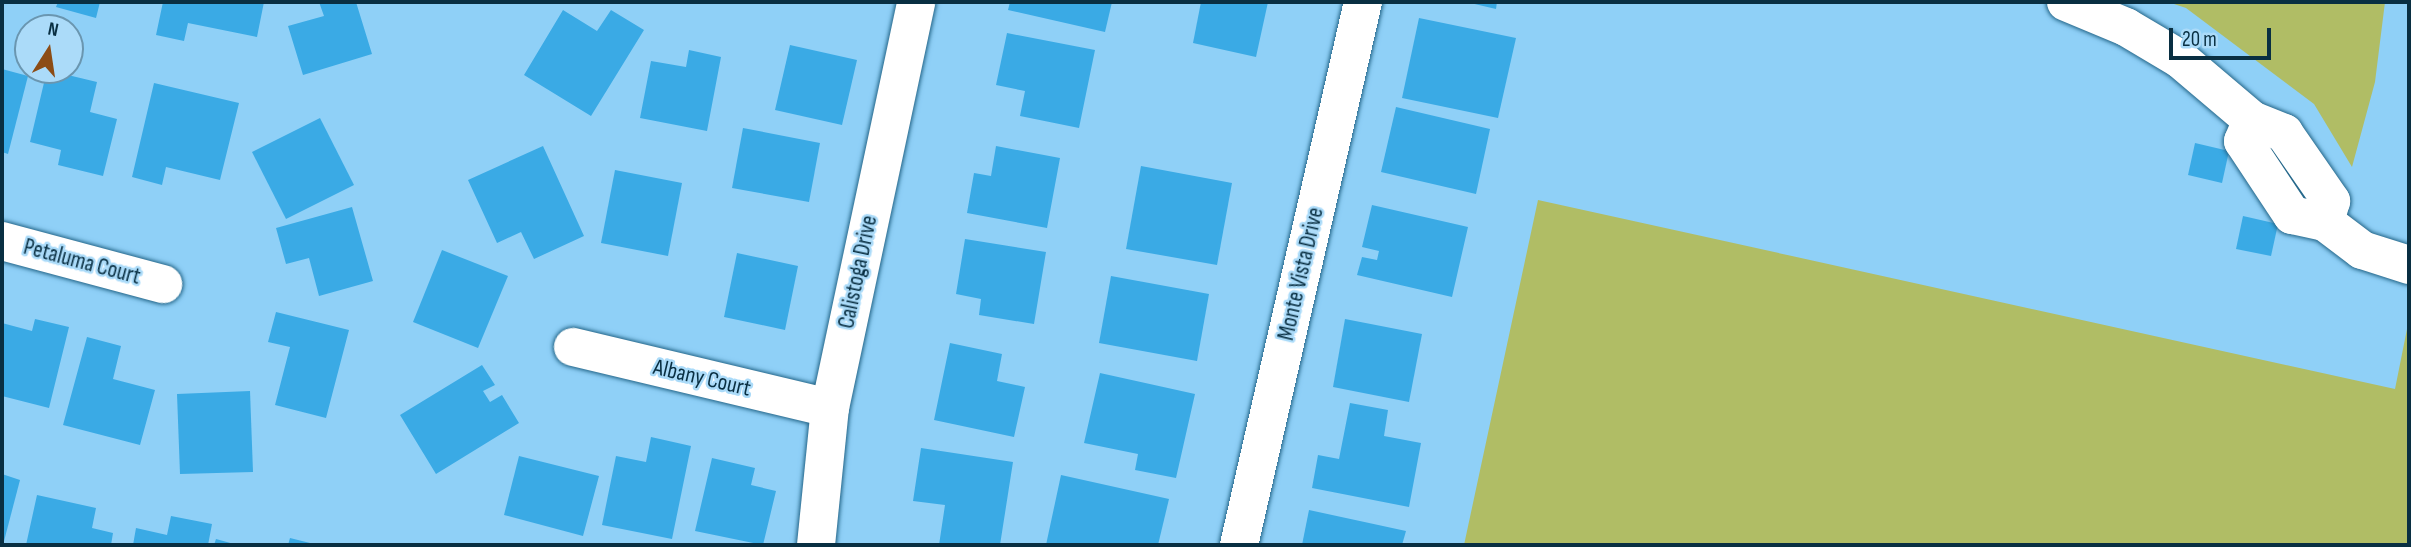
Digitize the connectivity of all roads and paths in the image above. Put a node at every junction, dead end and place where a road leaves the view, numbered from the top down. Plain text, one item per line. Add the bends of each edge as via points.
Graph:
1 (916, 2) edge
2 (1363, 2) edge
3 (2066, 2) edge
4 (2, 241) edge
5 (2409, 265) edge
6 (163, 284) dead end
7 (573, 348) dead end
8 (830, 408) junction
9 (816, 545) edge
10 (1239, 545) edge

1 - 8 street, Calistoga Drive
2 - 10 street, Monte Vista Drive
3 - 5 street via 2126,27 2180,59 2252,120 2284,133 2331,201 2325,222 2362,250
4 - 6 street, Petaluma Court
7 - 8 street, Albany Court
8 - 9 street, Calistoga Drive

